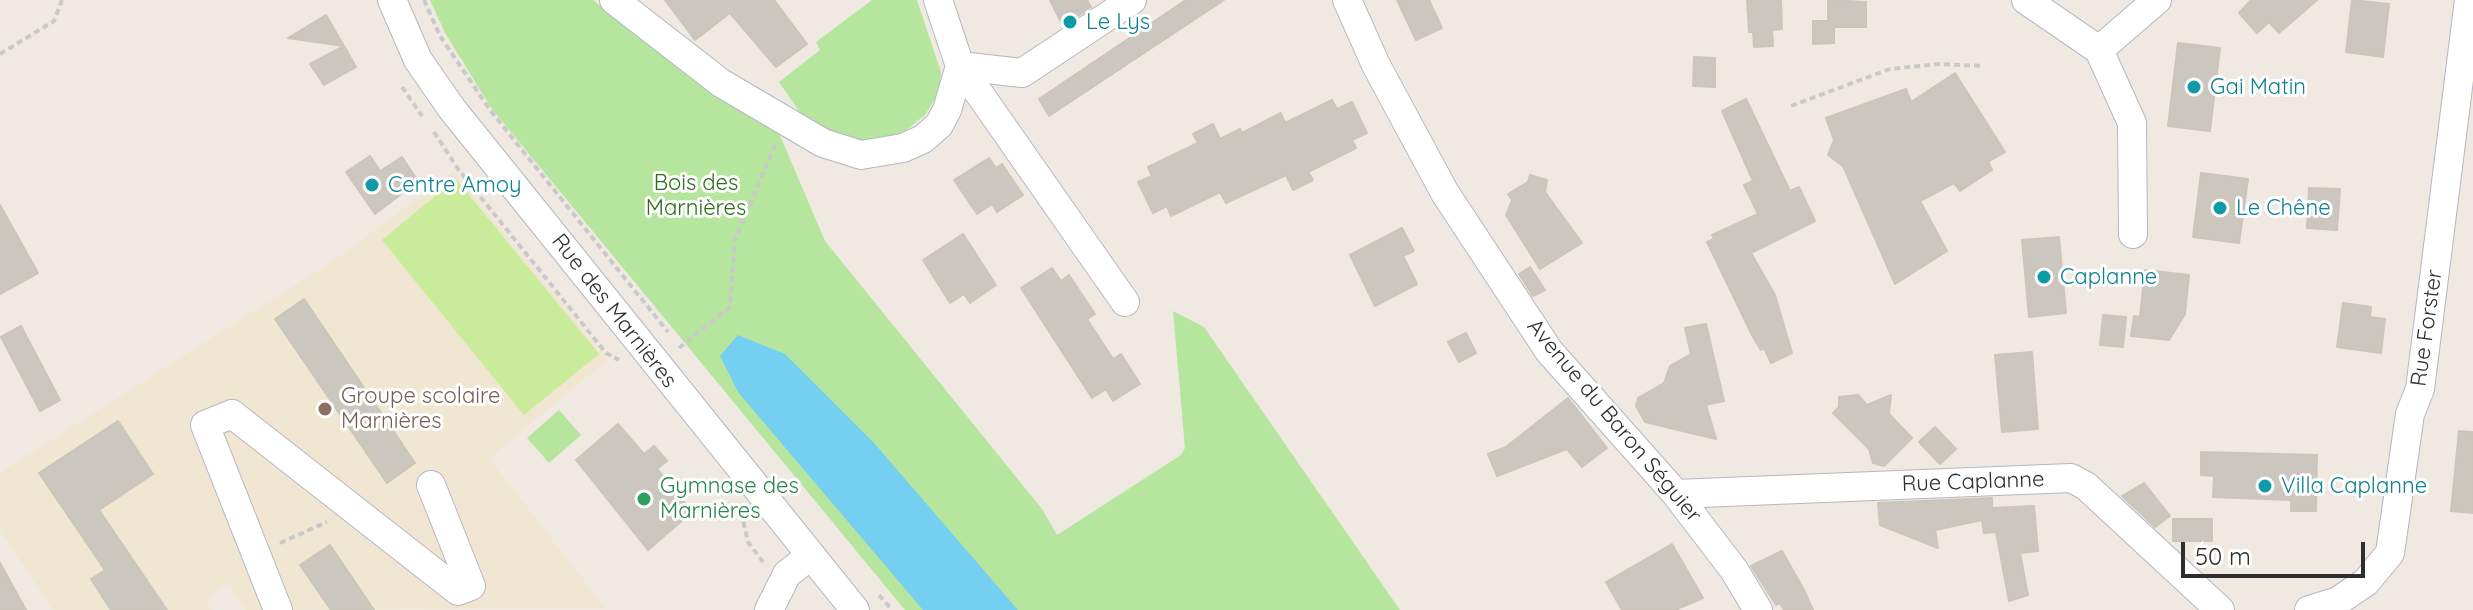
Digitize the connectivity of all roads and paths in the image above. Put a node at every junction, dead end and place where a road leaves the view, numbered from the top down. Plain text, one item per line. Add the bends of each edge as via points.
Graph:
1 (62, 0) edge
2 (392, 0) edge
3 (424, 0) edge
4 (614, 0) edge
5 (938, 0) edge
6 (1132, 0) edge
7 (1347, 0) edge
8 (2026, 0) edge
9 (2157, 0) edge
10 (2469, 0) edge
11 (2099, 50) junction
12 (0, 54) edge
13 (960, 66) junction
14 (1983, 66) dead end
15 (1791, 106) dead end
16 (779, 137) dead end
17 (2133, 234) dead end
18 (1125, 302) dead end
19 (431, 485) dead end
20 (1676, 494) junction
21 (353, 509) junction
22 (256, 554) junction
23 (809, 557) junction
24 (278, 610) edge
25 (769, 610) edge
26 (855, 610) edge
27 (1758, 610) edge
28 (2220, 610) edge
29 (2309, 610) edge

1 - 12 path via 54,21
2 - 23 street, Rue des Marnières via 418,60 452,109
3 - 16 path, Rue des Marnières via 440,36 490,110 679,348 730,307 735,240
4 - 13 street via 721,83 823,143 861,155 903,148 931,132 947,110
5 - 13 street
6 - 13 street via 1022,73
7 - 20 street, Avenue du Baron Séguier via 1445,193 1549,351
8 - 11 street
9 - 11 street
10 - 29 street, Rue Forster via 2420,389 2410,414 2390,553 2366,582 2338,601
11 - 17 street via 2132,123
13 - 18 street
14 - 15 path via 1890,69
19 - 21 street via 471,586 458,591
20 - 27 street, Avenue du Baron Séguier
20 - 28 street, Rue Caplanne via 2071,478
21 - 22 path
21 - 22 street via 232,414 205,425
22 - 24 street
23 - 25 street via 787,574
23 - 26 street, Rue des Marnières

